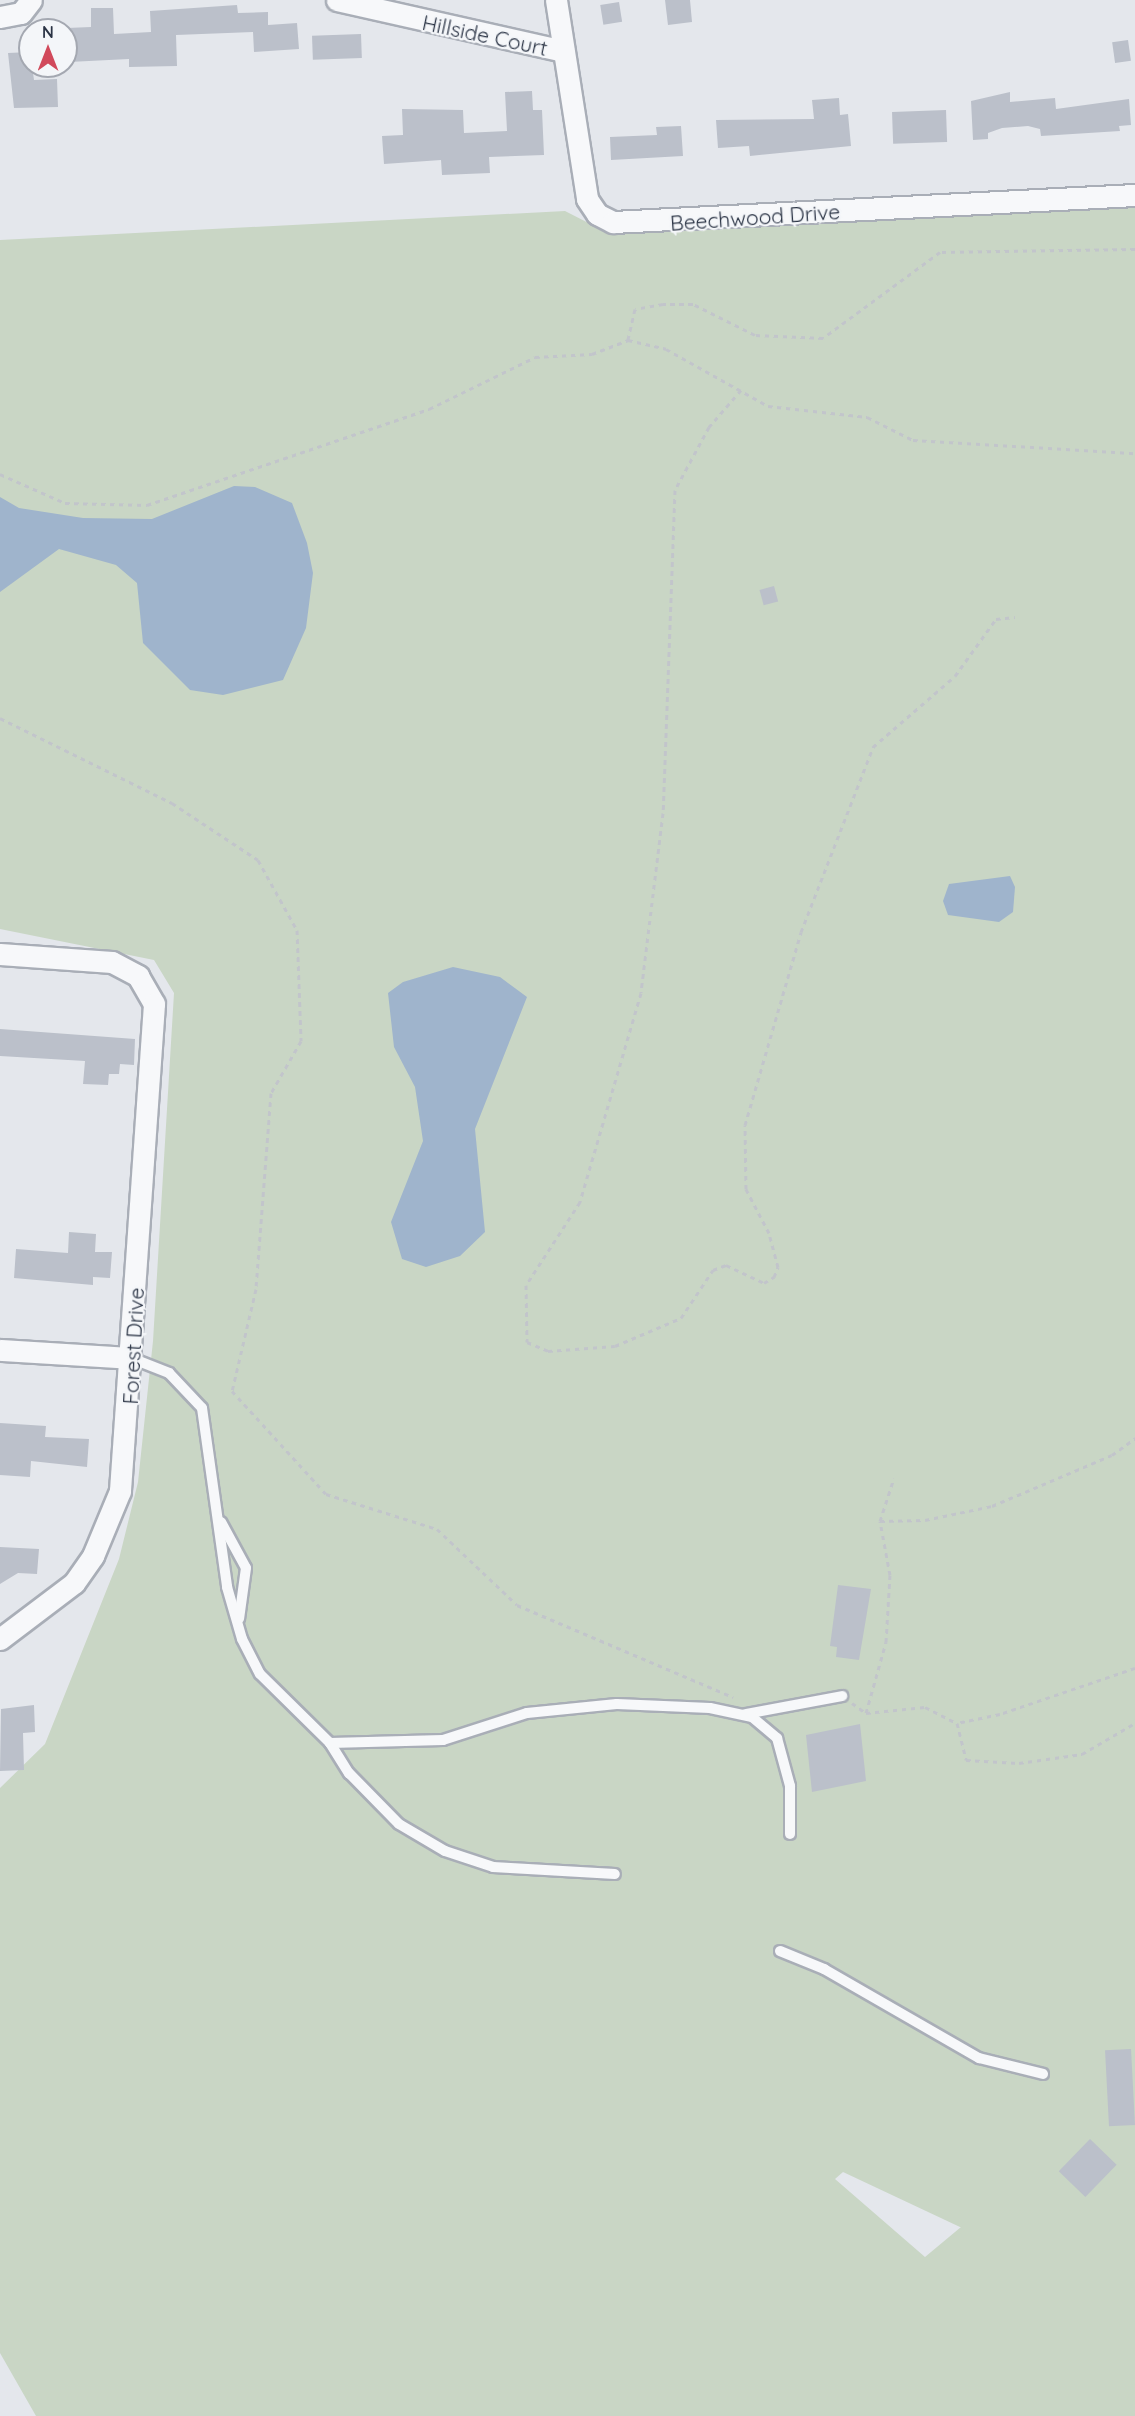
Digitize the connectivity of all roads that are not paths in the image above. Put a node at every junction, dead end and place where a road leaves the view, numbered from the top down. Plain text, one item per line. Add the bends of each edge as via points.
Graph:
1 (32, 0) edge
2 (337, 0) edge
3 (556, 0) edge
4 (0, 17) edge
5 (563, 51) junction
6 (1135, 195) edge
7 (0, 954) edge
8 (0, 1350) edge
9 (131, 1358) junction
10 (221, 1522) junction
11 (238, 1622) junction
12 (0, 1639) edge
13 (842, 1696) road end
14 (743, 1715) junction
15 (330, 1743) junction
16 (790, 1834) dead end
17 (615, 1874) dead end
18 (780, 1951) dead end
19 (1043, 2074) dead end

1 - 4 street via 21,13
2 - 5 street, Hillside Court
3 - 5 street, Beechwood Drive
5 - 6 street, Beechwood Drive via 587,199 597,214 613,222
7 - 9 street, Forest Drive via 112,962 138,976 154,1004
8 - 9 street
9 - 10 lane via 169,1373 202,1408
9 - 12 street, Forest Drive via 124,1466 109,1525 74,1583
10 - 11 lane via 227,1587
10 - 11 lane via 246,1568
11 - 15 lane via 260,1674
13 - 14 lane
14 - 15 lane via 617,1704 526,1713 443,1740
14 - 16 lane via 777,1738 784,1753
15 - 17 lane via 349,1773 399,1824 445,1851 493,1867
18 - 19 lane via 824,1970 979,2058

